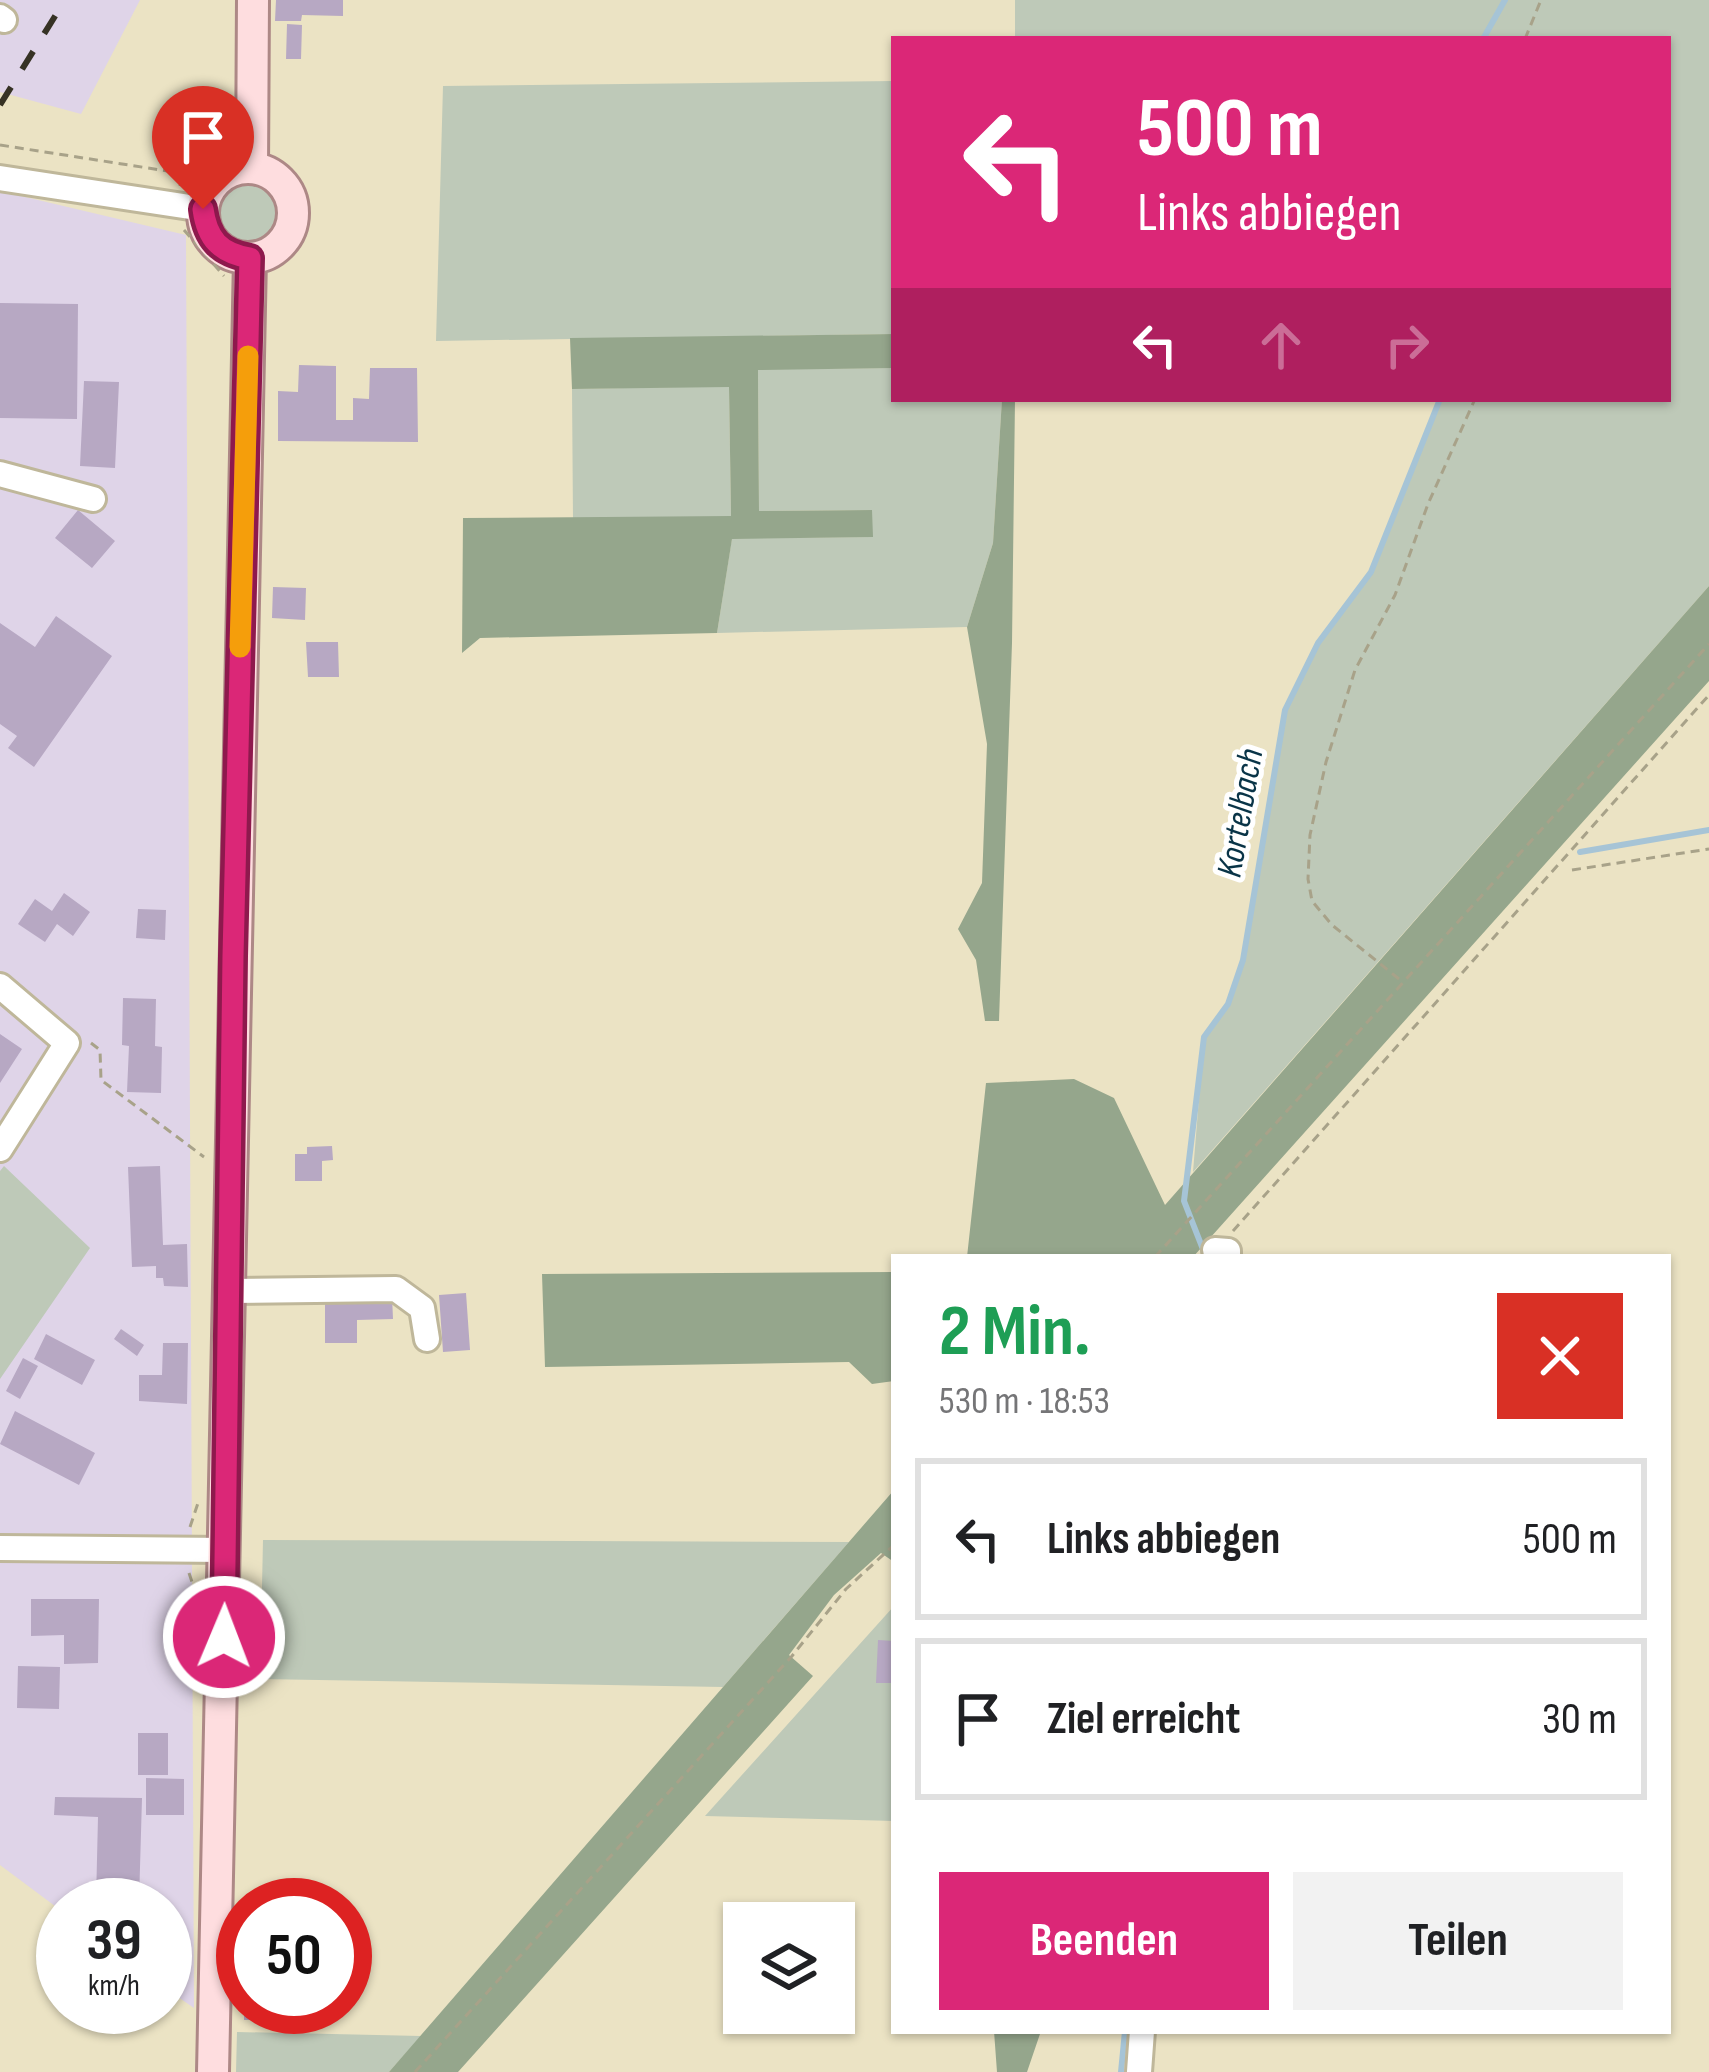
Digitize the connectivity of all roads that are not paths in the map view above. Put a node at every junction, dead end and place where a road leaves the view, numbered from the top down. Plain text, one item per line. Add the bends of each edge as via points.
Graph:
1 (253, 0) edge
2 (252, 168) junction
3 (0, 178) edge
4 (203, 209) junction
5 (250, 258) junction
6 (0, 473) edge
7 (93, 499) dead end
8 (0, 986) edge
9 (0, 1149) edge
10 (228, 1291) junction
11 (427, 1339) dead end
12 (0, 1548) edge
13 (226, 1550) junction
14 (1142, 2034) edge
15 (213, 2072) edge
16 (1139, 2072) edge

1 - 2 main road
2 - 4 main road via 224,174
2 - 5 main road via 288,191 293,220 278,247
3 - 4 street
4 - 5 main road via 215,244
5 - 10 main road
6 - 7 street
8 - 9 street via 67,1043
10 - 11 street via 396,1289 422,1308
10 - 13 main road
12 - 13 street
13 - 15 main road
14 - 16 street

